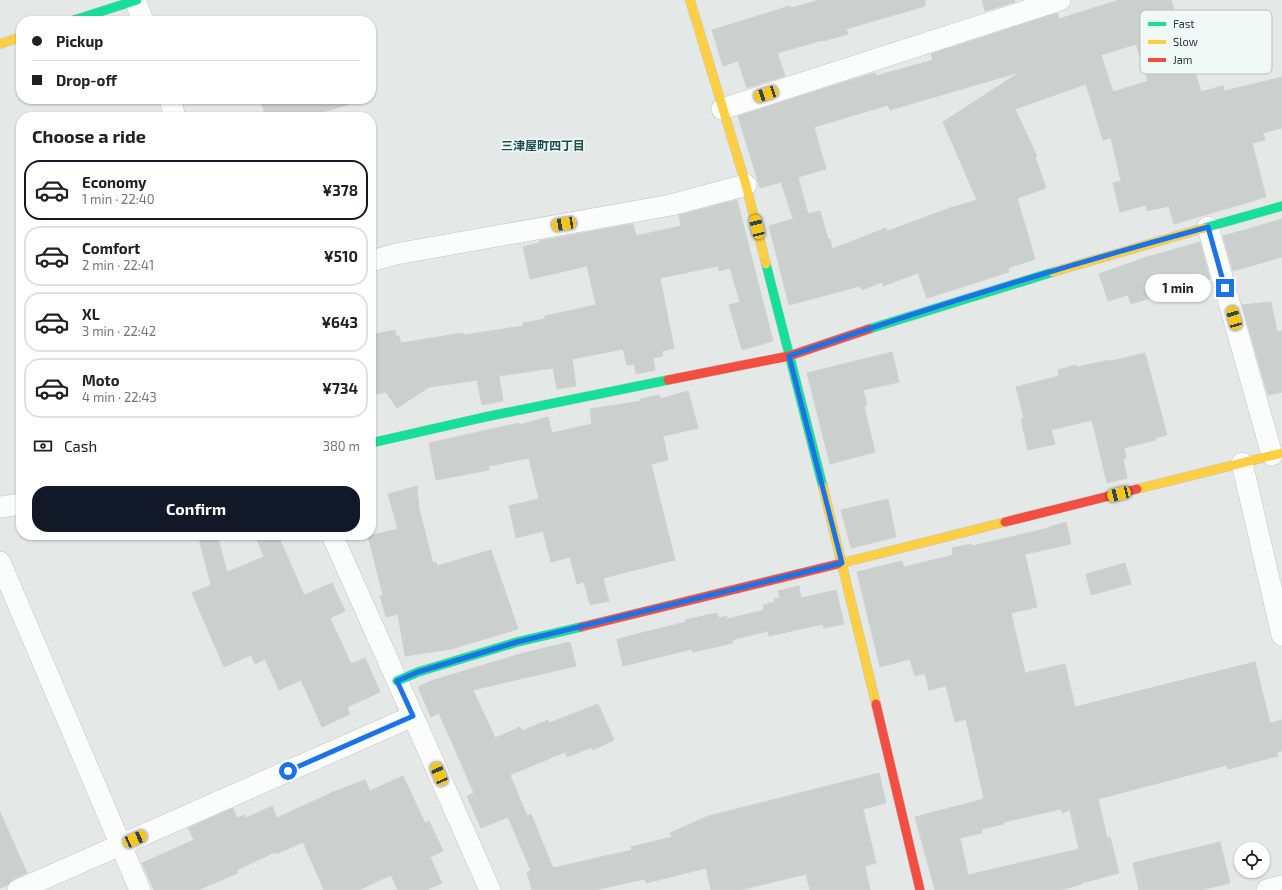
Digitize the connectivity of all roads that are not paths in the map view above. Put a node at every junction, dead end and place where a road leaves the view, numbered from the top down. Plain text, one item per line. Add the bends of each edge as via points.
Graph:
1 (136, 0) edge
2 (690, 0) edge
3 (1060, 0) edge
4 (86, 16) edge
5 (141, 16) edge
6 (16, 39) edge
7 (0, 44) edge
8 (722, 109) junction
9 (746, 185) junction
10 (1282, 206) edge
11 (1208, 227) junction
12 (376, 259) edge
13 (789, 356) junction
14 (376, 442) edge
15 (1277, 454) edge
16 (1242, 463) junction
17 (16, 505) edge
18 (0, 507) edge
19 (334, 540) edge
20 (0, 562) edge
21 (842, 563) junction
22 (1282, 635) edge
23 (397, 681) junction
24 (413, 716) junction
25 (121, 845) junction
26 (1282, 886) edge
27 (18, 890) edge
28 (140, 890) edge
29 (490, 890) edge
30 (920, 890) edge
31 (1267, 890) edge

1 - 4 street
1 - 5 street
2 - 8 street
3 - 8 street
6 - 7 street
8 - 9 street
9 - 12 street via 671,205
9 - 13 street
10 - 11 street
11 - 13 street via 1077,264
11 - 15 street
13 - 14 street
13 - 21 street
15 - 16 street
16 - 21 street
16 - 22 street
17 - 18 street
19 - 23 street
20 - 25 street
21 - 23 street via 517,642 418,672
21 - 30 street
23 - 24 street
24 - 25 street
24 - 29 street
25 - 27 street
25 - 28 street
26 - 31 street

